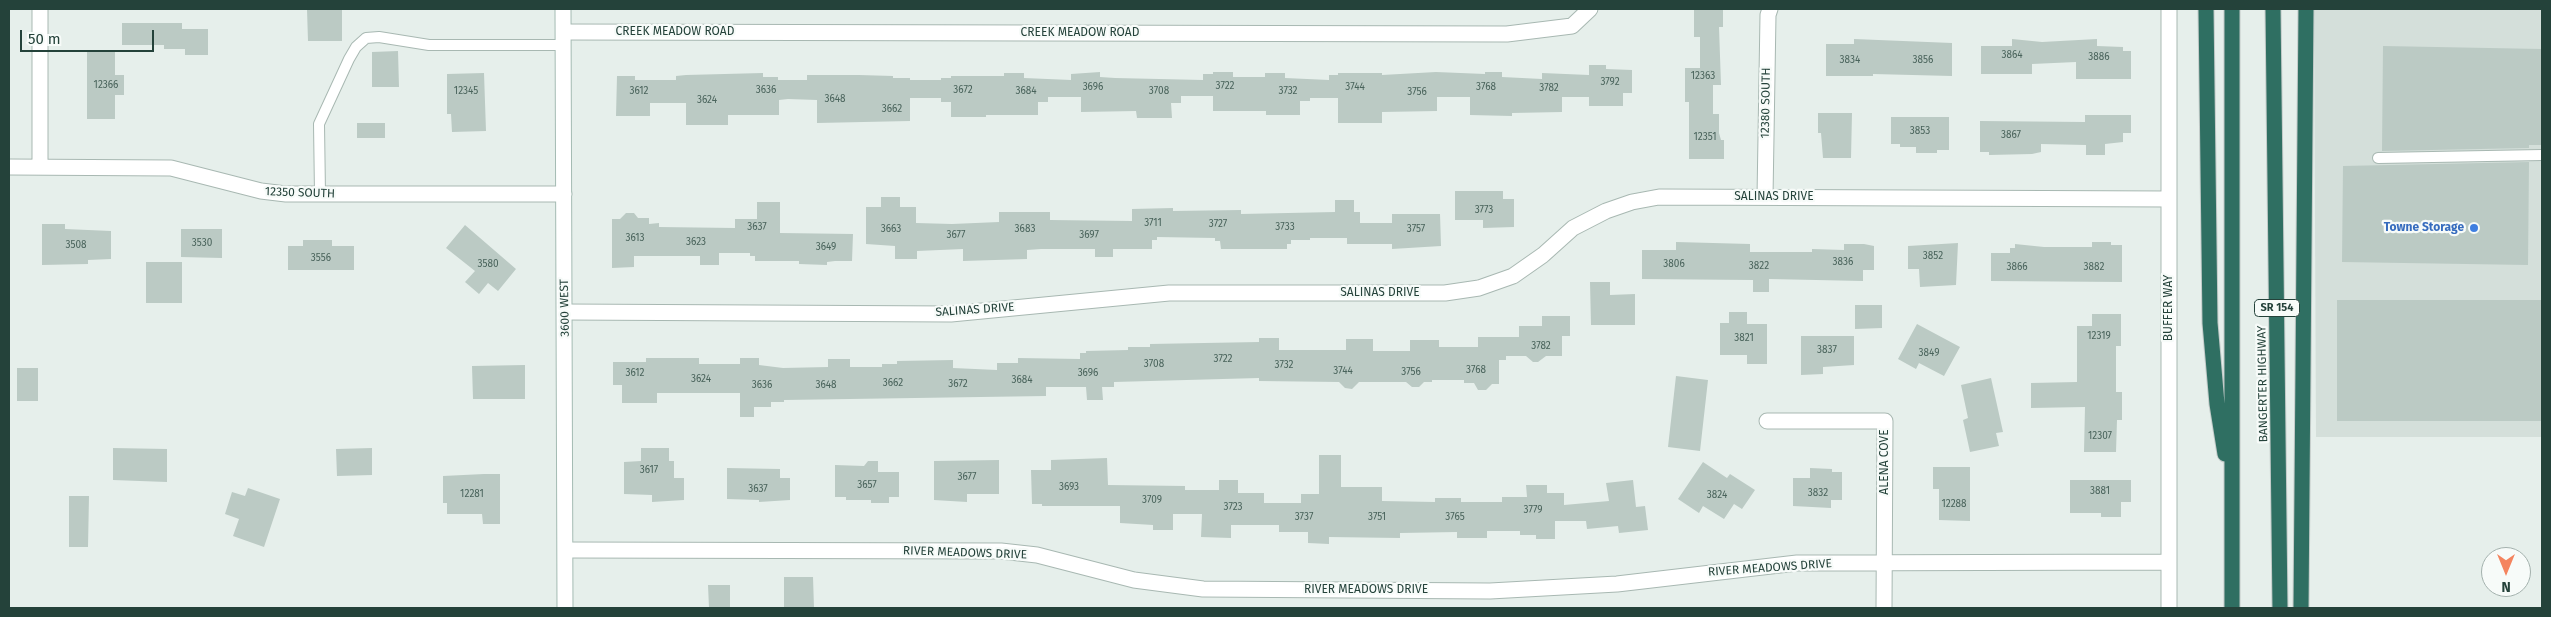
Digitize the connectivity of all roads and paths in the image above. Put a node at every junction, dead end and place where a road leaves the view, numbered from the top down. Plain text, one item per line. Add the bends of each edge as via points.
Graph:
1 (40, 9) edge
2 (563, 9) edge
3 (1590, 9) edge
4 (1770, 9) edge
5 (2169, 9) edge
6 (2206, 9) edge
7 (2232, 9) edge
8 (2273, 9) edge
9 (2306, 9) edge
10 (564, 38) junction
11 (2542, 155) edge
12 (2378, 158) dead end
13 (9, 167) edge
14 (40, 167) junction
15 (320, 194) junction
16 (564, 194) junction
17 (1765, 197) junction
18 (2170, 199) junction
19 (565, 312) junction
20 (1767, 421) dead end
21 (2232, 488) junction
22 (566, 550) junction
23 (1884, 562) junction
24 (2169, 562) junction
25 (565, 608) edge
26 (1884, 608) edge
27 (2169, 608) edge
28 (2232, 608) edge
29 (2280, 608) edge
30 (2301, 608) edge

1 - 14 street
2 - 10 street, 3600 WEST
3 - 10 street, CREEK MEADOW ROAD via 1572,26 1507,34
4 - 17 street, 12380 SOUTH
5 - 18 street, BUFFER WAY
6 - 21 highway via 2210,323 2217,404
7 - 21 highway
8 - 29 highway, BANGERTER HIGHWAY / SR 154
9 - 30 highway
10 - 15 lane via 429,45 380,37 366,38 349,59 319,124
10 - 16 street, 3600 WEST
11 - 12 lane
13 - 14 street, 12350 SOUTH
14 - 15 street, 12350 SOUTH via 171,168 261,191
15 - 16 street, 12350 SOUTH
16 - 19 street, 3600 WEST
17 - 18 street, SALINAS DRIVE
17 - 19 street, SALINAS DRIVE via 1659,197 1632,202 1573,228 1514,276 1479,288 1445,292 1169,293 951,314
18 - 24 street, BUFFER WAY
19 - 22 street, 3600 WEST
20 - 23 street, ALENA COVE via 1885,421
21 - 28 highway
22 - 23 street, RIVER MEADOWS DRIVE via 1001,551 1037,555 1134,580 1213,589 1490,591 1617,584 1797,563
22 - 25 street, 3600 WEST
23 - 24 street, RIVER MEADOWS DRIVE
23 - 26 street
24 - 27 street, BUFFER WAY

